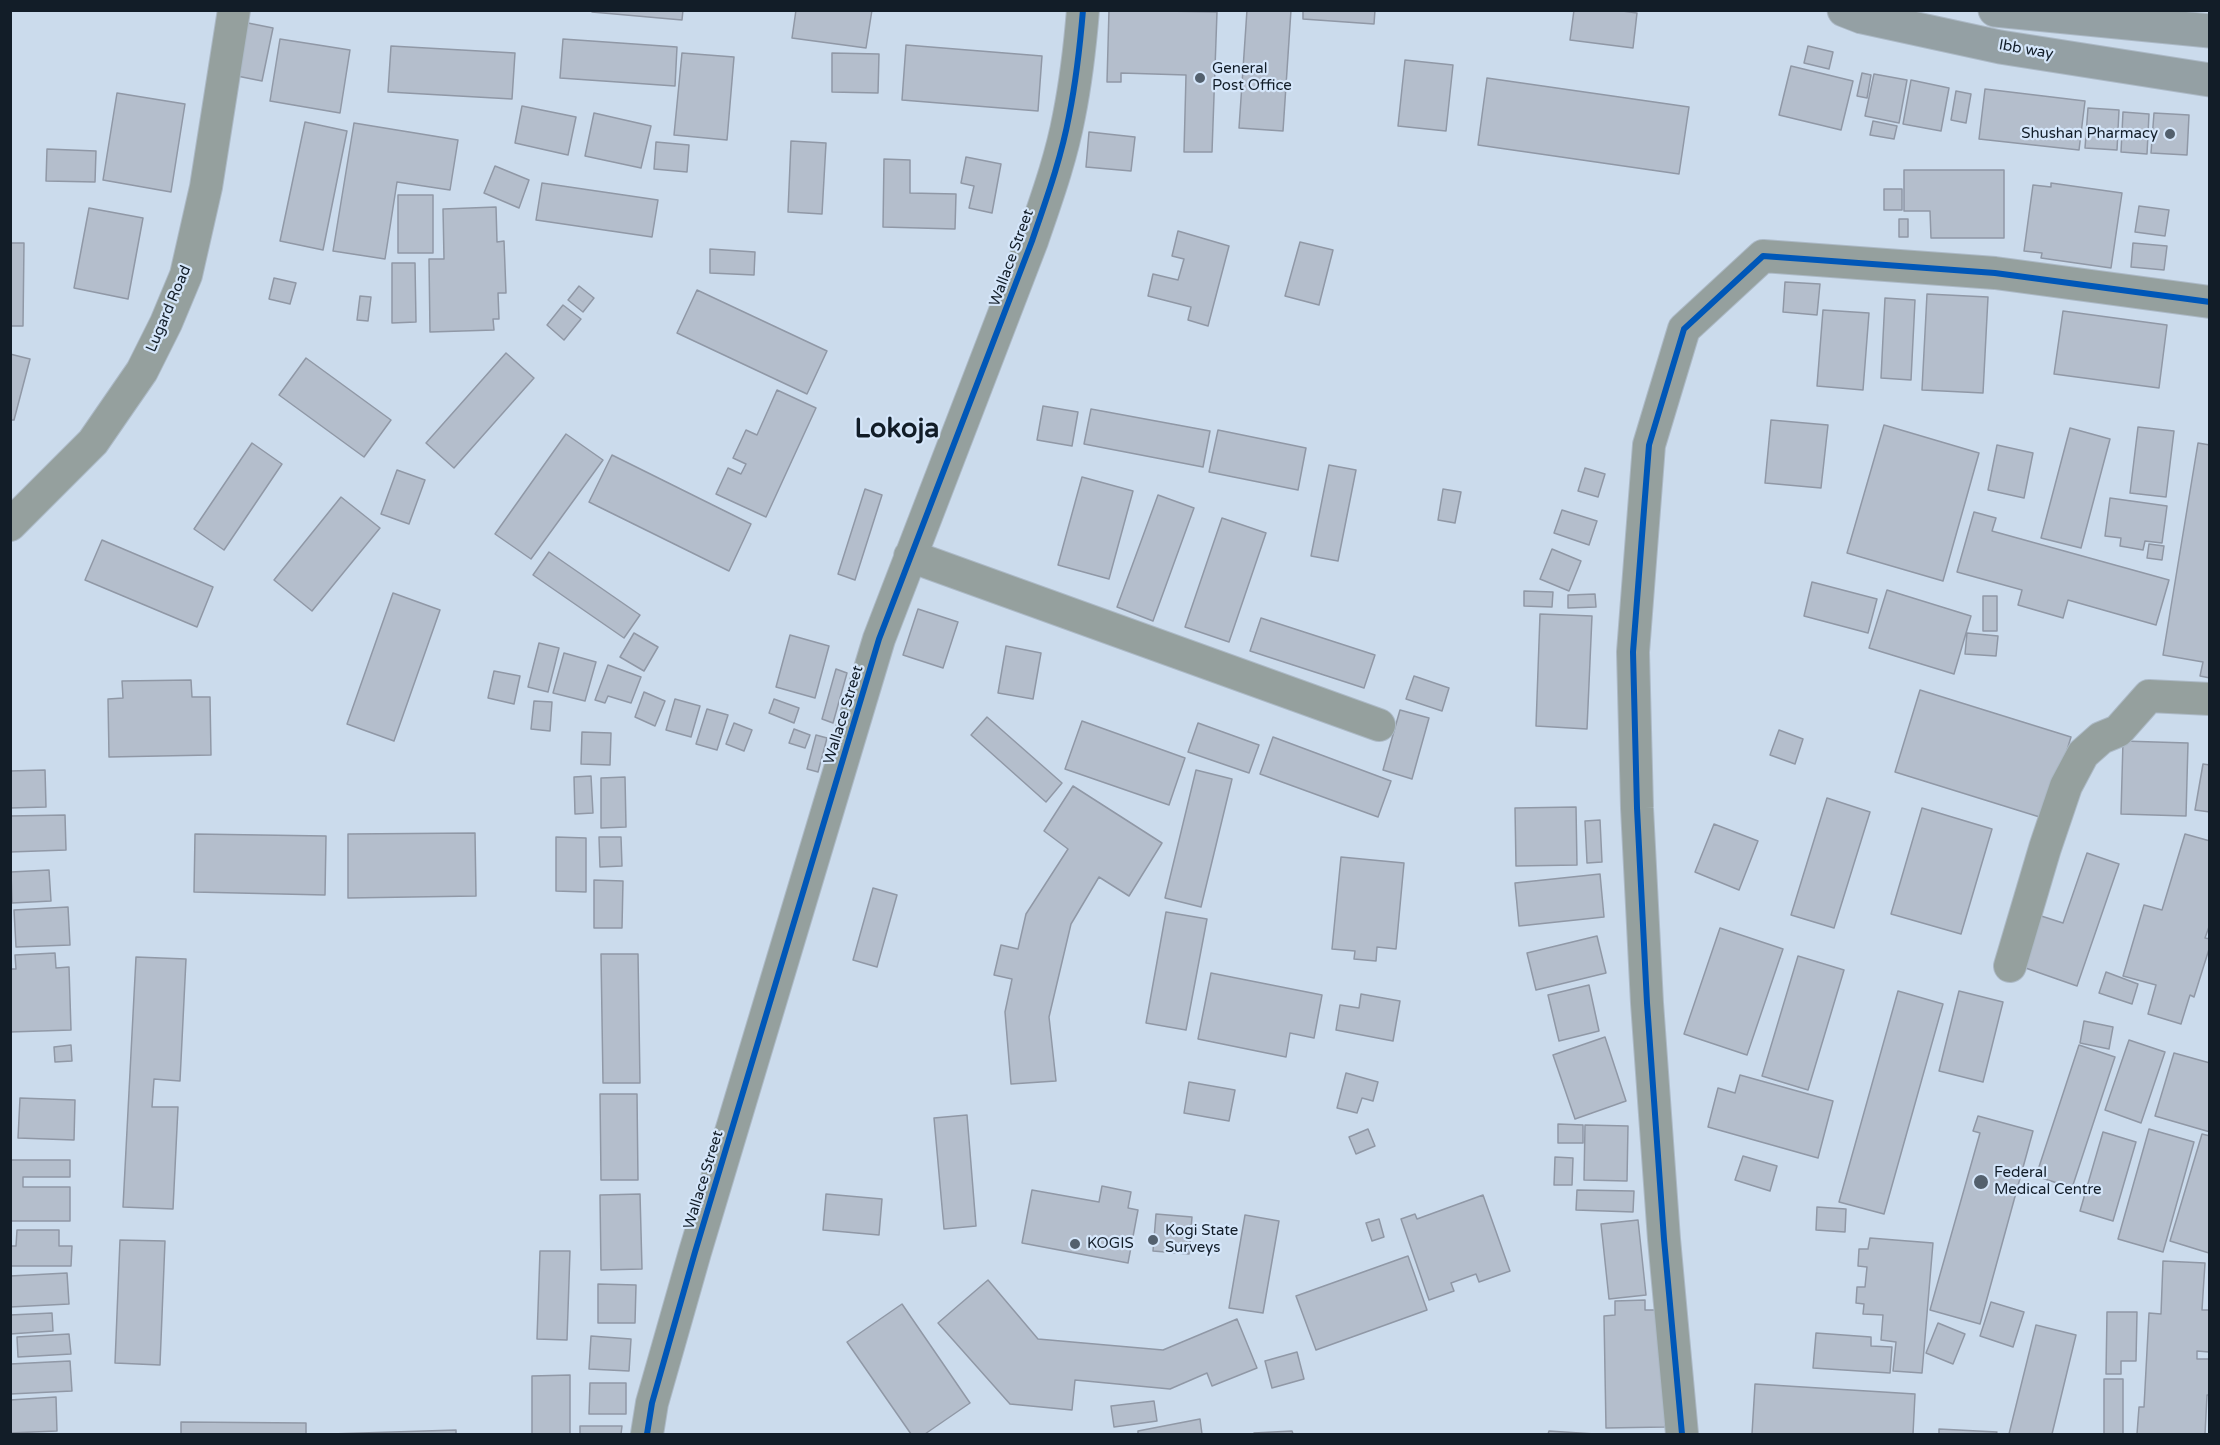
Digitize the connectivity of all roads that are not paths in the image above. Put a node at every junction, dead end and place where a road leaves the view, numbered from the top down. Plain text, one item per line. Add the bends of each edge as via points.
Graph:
1 (234, 10) edge
2 (1083, 10) edge
3 (1844, 10) edge
4 (1995, 10) edge
5 (2210, 31) edge
6 (2210, 80) edge
7 (2210, 302) edge
8 (10, 525) edge
9 (910, 556) junction
10 (2210, 699) edge
11 (1379, 725) dead end
12 (2010, 966) dead end
13 (648, 1434) edge
14 (1682, 1434) edge

1 - 8 street, Lugard Road via 206,187 186,275 166,323 142,371 93,442
2 - 9 street, Wallace Street via 1069,117 1054,174 1032,241
3 - 6 highway, Ibb way via 2000,47
4 - 5 highway
7 - 14 street via 1995,273 1763,256 1684,329 1649,445 1633,652 1648,1015
9 - 11 street
9 - 13 street, Wallace Street via 879,639 699,1241 652,1403
10 - 12 street via 2149,696 2118,731 2101,738 2083,754 2066,786 2044,848

